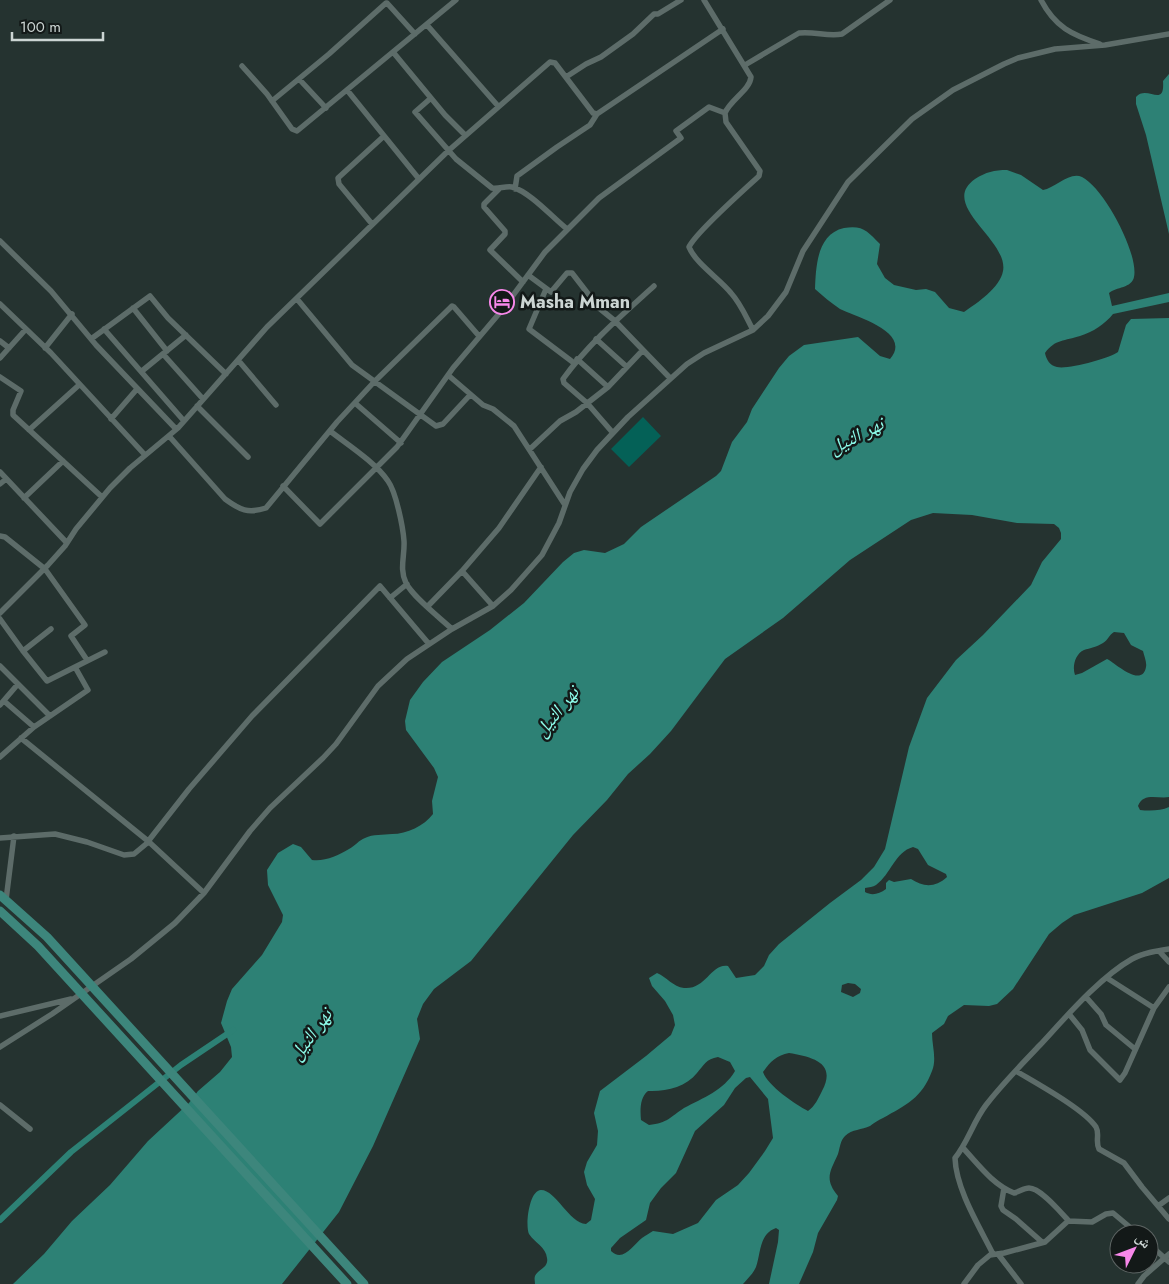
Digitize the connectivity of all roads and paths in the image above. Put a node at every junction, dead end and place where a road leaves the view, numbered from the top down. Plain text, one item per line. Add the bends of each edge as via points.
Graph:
1 (456, 0) edge
2 (681, 0) edge
3 (704, 0) edge
4 (890, 0) edge
5 (1041, 0) edge
6 (427, 25) junction
7 (722, 29) junction
8 (415, 34) junction
9 (1169, 34) edge
10 (1105, 45) junction
11 (394, 52) junction
12 (744, 65) junction
13 (242, 66) dead end
14 (566, 78) junction
15 (299, 79) junction
16 (347, 90) junction
17 (431, 98) junction
18 (272, 101) junction
19 (498, 106) junction
20 (326, 108) junction
21 (725, 113) junction
22 (596, 114) junction
23 (465, 135) junction
24 (384, 136) junction
25 (448, 151) junction
26 (419, 178) junction
27 (498, 189) junction
28 (515, 189) junction
29 (372, 224) junction
30 (567, 229) junction
31 (0, 241) edge
32 (528, 275) junction
33 (523, 282) junction
34 (654, 286) dead end
35 (546, 289) junction
36 (297, 299) junction
37 (0, 304) edge
38 (133, 308) junction
39 (72, 314) junction
40 (616, 321) junction
41 (26, 329) junction
42 (104, 329) junction
43 (753, 330) junction
44 (186, 335) junction
45 (479, 336) junction
46 (91, 339) junction
47 (596, 339) junction
48 (0, 341) edge
49 (9, 348) junction
50 (45, 348) junction
51 (643, 350) junction
52 (165, 352) junction
53 (0, 358) edge
54 (238, 360) junction
55 (576, 361) junction
56 (627, 366) junction
57 (142, 372) junction
58 (226, 374) junction
59 (448, 375) junction
60 (0, 378) edge
61 (670, 378) junction
62 (374, 382) junction
63 (79, 385) junction
64 (608, 387) junction
65 (137, 389) junction
66 (470, 395) junction
67 (204, 399) junction
68 (355, 403) junction
69 (587, 403) junction
70 (276, 405) dead end
71 (197, 406) junction
72 (420, 415) junction
73 (111, 419) junction
74 (184, 421) junction
75 (176, 429) junction
76 (29, 430) junction
77 (330, 431) junction
78 (613, 433) junction
79 (169, 436) junction
80 (401, 443) junction
81 (530, 449) junction
82 (145, 455) junction
83 (248, 457) dead end
84 (62, 461) junction
85 (541, 467) junction
86 (376, 468) junction
87 (0, 472) edge
88 (6, 479) junction
89 (0, 484) edge
90 (283, 486) junction
91 (102, 497) junction
92 (24, 498) junction
93 (565, 505) junction
94 (0, 536) edge
95 (67, 543) junction
96 (45, 569) junction
97 (462, 572) junction
98 (407, 584) junction
99 (390, 598) junction
100 (428, 606) junction
101 (493, 606) junction
102 (1, 610) edge
103 (0, 619) edge
104 (51, 629) dead end
105 (452, 629) junction
106 (429, 644) junction
107 (23, 651) junction
108 (105, 652) dead end
109 (87, 660) junction
110 (0, 666) edge
111 (75, 667) junction
112 (18, 684) junction
113 (2, 703) edge
114 (50, 716) junction
115 (34, 727) junction
116 (21, 738) junction
117 (0, 757) edge
118 (14, 836) junction
119 (0, 838) edge
120 (148, 842) junction
121 (204, 893) junction
122 (3, 897) edge
123 (0, 911) edge
124 (1169, 949) edge
125 (1159, 951) junction
126 (1169, 962) edge
127 (1107, 978) junction
128 (1169, 987) edge
129 (1086, 997) junction
130 (76, 998) junction
131 (1154, 1008) junction
132 (1069, 1014) junction
133 (0, 1016) edge
134 (0, 1047) edge
135 (1135, 1048) junction
136 (1016, 1071) junction
137 (0, 1105) edge
138 (30, 1129) dead end
139 (963, 1148) junction
140 (1004, 1188) junction
141 (1169, 1198) edge
142 (1158, 1206) junction
143 (1169, 1219) edge
144 (1069, 1221) junction
145 (1126, 1224) edge
146 (1042, 1242) junction
147 (995, 1254) junction
148 (1167, 1258) edge
149 (347, 1284) edge
150 (364, 1284) edge
151 (964, 1284) edge
152 (1021, 1284) edge
153 (1138, 1284) edge

1 - 6 street
2 - 14 street via 654,14 633,34
3 - 7 street
4 - 12 street via 842,34 799,33
5 - 10 street via 1054,21 1066,30
6 - 8 street
6 - 19 street
7 - 12 street
7 - 22 street
8 - 11 street
8 - 15 street via 386,3
9 - 10 street
10 - 43 street via 1055,49 1004,64 954,90 912,119 848,182 803,251 786,292
11 - 16 street
11 - 17 street
12 - 21 street via 751,81
13 - 18 street
14 - 19 street via 555,63 550,62
14 - 22 street
15 - 18 street
15 - 20 street
16 - 20 street
16 - 24 street
17 - 23 street
17 - 25 street via 415,112
18 - 20 street via 295,131
19 - 23 street
21 - 30 street via 709,107 676,131 681,138 599,198
21 - 43 street via 726,122 758,167 759,176 689,247 732,293
22 - 28 street via 590,125 517,176
23 - 25 street
24 - 26 street
24 - 29 street via 338,178 339,184
25 - 26 street
25 - 27 street via 486,184
26 - 29 street
27 - 28 street
27 - 33 street via 484,207 506,234 490,250
28 - 30 street via 539,204
29 - 36 street
30 - 32 street
31 - 39 street
32 - 33 street
32 - 35 street
33 - 45 street
34 - 40 street
35 - 40 street via 551,292 567,273 572,273 599,308
35 - 55 street via 529,329
36 - 54 street
36 - 62 street via 348,361
37 - 41 street
38 - 42 street
38 - 44 street via 150,296 165,316
38 - 52 street
39 - 46 street
39 - 50 street
40 - 47 street
40 - 51 street
41 - 49 street
41 - 50 street
42 - 46 street
42 - 57 street
43 - 61 street via 704,353
44 - 52 street
44 - 58 street
45 - 59 street
45 - 62 street via 452,306
46 - 65 street
47 - 55 street
47 - 56 street
48 - 49 street
49 - 53 street
50 - 63 street
51 - 56 street
51 - 61 street
52 - 57 street
52 - 67 street
54 - 58 street
54 - 70 street
55 - 64 street
55 - 69 street via 563,381
56 - 64 street
57 - 74 street
58 - 67 street
59 - 66 street
59 - 72 street
60 - 76 street via 21,391 13,413
61 - 78 street
62 - 68 street
62 - 72 street
63 - 73 street
63 - 76 street
64 - 69 street
65 - 73 street
65 - 75 street
66 - 72 street via 440,426
66 - 81 street via 514,426
67 - 71 street
68 - 77 street
68 - 80 street
69 - 78 street
69 - 81 street via 560,421
71 - 74 street
71 - 83 street
72 - 80 street
73 - 82 street
74 - 75 street
75 - 79 street
76 - 84 street
77 - 86 street
77 - 90 street
78 - 93 street via 583,469
79 - 82 street
79 - 90 street via 235,507 254,512 266,508
80 - 86 street
81 - 85 street
82 - 91 street
84 - 91 street
84 - 92 street
85 - 93 street
85 - 97 street via 499,528
86 - 90 street via 320,524
86 - 98 street via 394,494 403,537 402,566
87 - 88 street
88 - 89 street
88 - 92 street
91 - 95 street
92 - 95 street
93 - 101 street via 542,556
94 - 96 street
95 - 96 street
96 - 102 street
96 - 109 street via 84,625 71,636
97 - 100 street
97 - 101 street
98 - 99 street
98 - 100 street
99 - 106 street
99 - 120 street via 380,586 362,603 252,716
100 - 105 street
101 - 105 street
103 - 107 street
104 - 107 street
105 - 106 street
106 - 121 street via 378,686 336,744 250,830
107 - 111 street via 47,681
108 - 109 street
109 - 111 street
110 - 112 street
111 - 114 street via 88,690
112 - 113 street
112 - 114 street
113 - 115 street
114 - 115 street
115 - 116 street
116 - 117 street
116 - 120 street
118 - 119 street
118 - 120 street via 55,834 129,856
118 - 122 street
120 - 121 street
121 - 130 street via 175,923
122 - 150 main road via 46,937
123 - 149 main road via 38,946
124 - 125 street
125 - 126 street
125 - 127 street via 1132,959
127 - 129 street
127 - 131 street
128 - 131 street
129 - 132 street
129 - 135 street via 1106,1025
130 - 133 street
130 - 134 street
131 - 135 street
132 - 135 street via 1082,1030 1090,1050 1119,1080
132 - 136 street
136 - 139 street via 986,1104
136 - 142 street via 1065,1100 1092,1122 1098,1131 1096,1141 1099,1149 1124,1163
137 - 138 street
139 - 140 street
139 - 147 street via 955,1158 962,1190
140 - 144 street via 1014,1193 1033,1188
140 - 146 street via 1003,1210
141 - 142 street
142 - 143 street
144 - 145 street via 1092,1222 1113,1213
144 - 146 street
146 - 147 street
147 - 151 street via 978,1265
147 - 152 street
148 - 153 street

